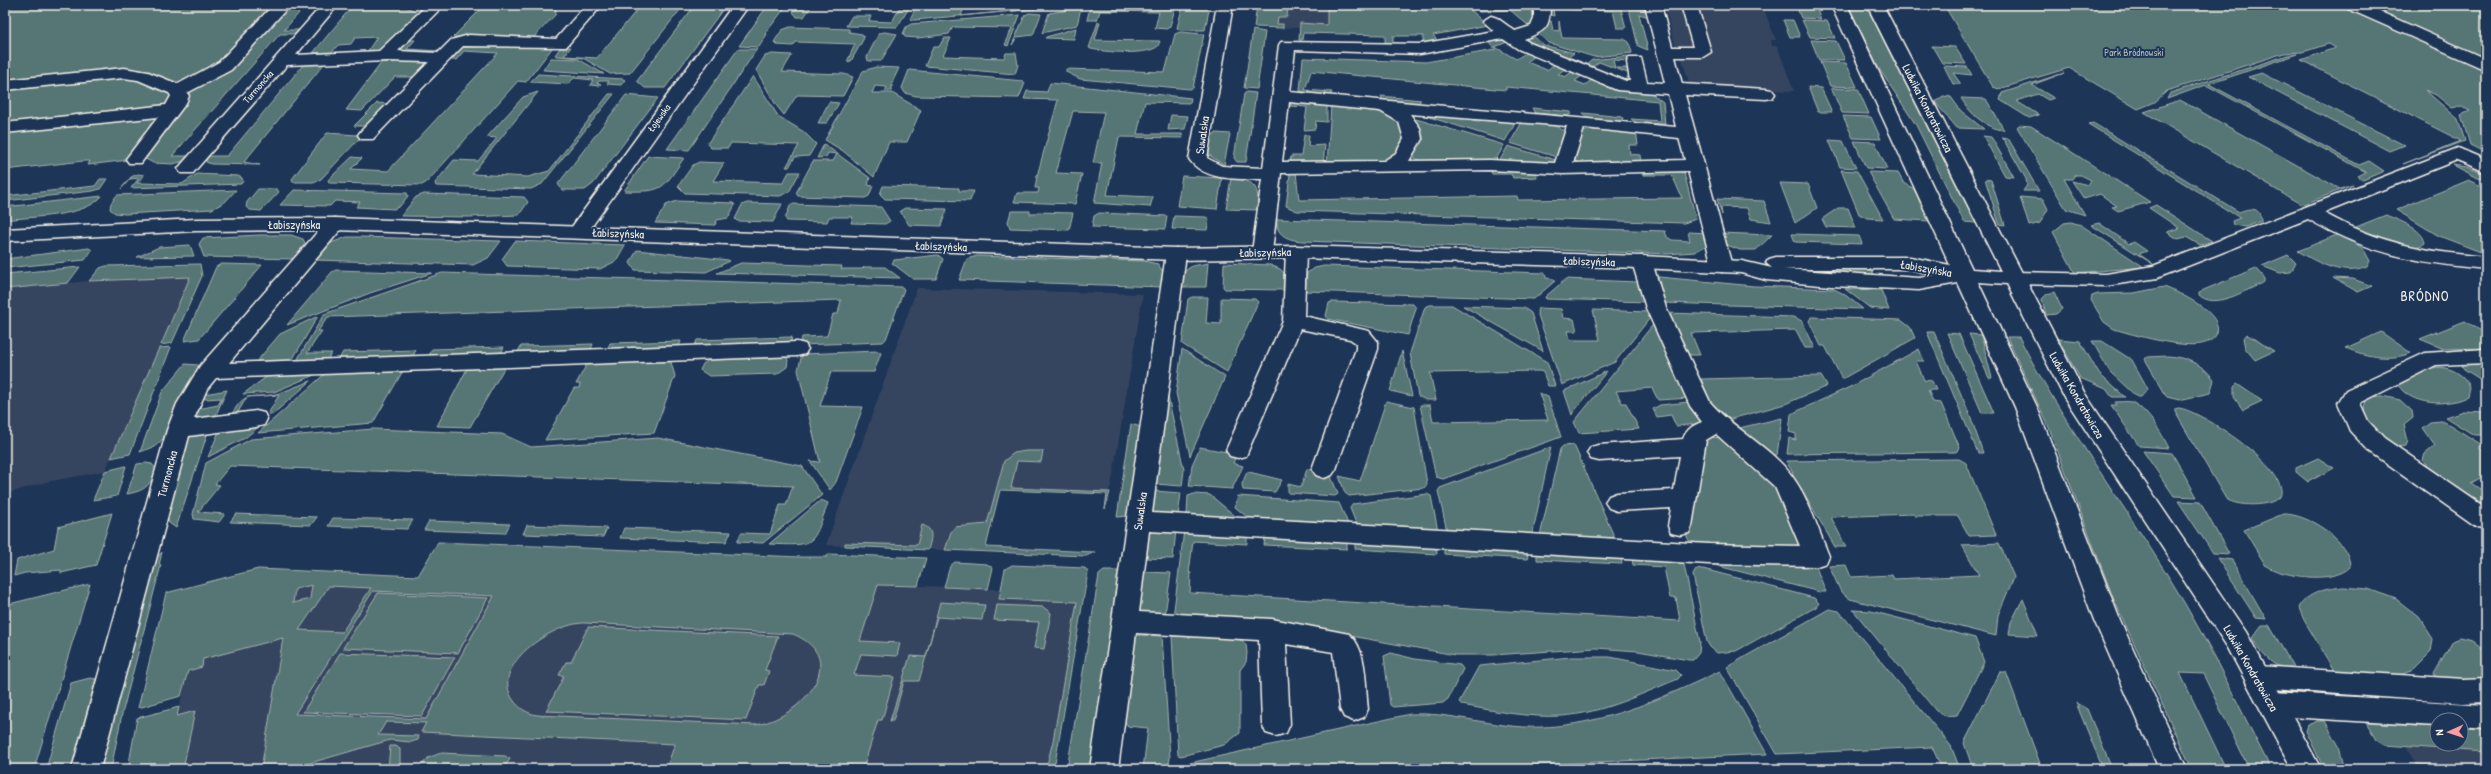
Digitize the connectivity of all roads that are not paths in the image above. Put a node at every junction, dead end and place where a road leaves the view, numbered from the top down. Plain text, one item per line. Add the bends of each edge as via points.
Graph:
1 (282, 5) edge
2 (330, 5) edge
3 (436, 5) edge
4 (594, 5) edge
5 (740, 5) edge
6 (1225, 5) edge
7 (1653, 5) edge
8 (1690, 5) edge
9 (1839, 5) edge
10 (1875, 5) edge
11 (2352, 5) edge
12 (1542, 9) edge
13 (1491, 21) dead end
14 (1508, 36) junction
15 (1665, 52) junction
16 (444, 54) junction
17 (384, 56) junction
18 (282, 60) junction
19 (1635, 62) dead end
20 (2486, 65) edge
21 (5, 85) edge
22 (1640, 88) junction
23 (1675, 90) junction
24 (178, 91) junction
25 (1766, 94) dead end
26 (1281, 96) junction
27 (1382, 106) junction
28 (171, 110) junction
29 (1577, 122) junction
30 (5, 128) edge
31 (1687, 132) junction
32 (367, 135) dead end
33 (135, 159) dead end
34 (1696, 165) junction
35 (1384, 167) junction
36 (2486, 167) edge
37 (1562, 168) junction
38 (187, 169) dead end
39 (1272, 171) junction
40 (2309, 212) junction
41 (335, 224) junction
42 (141, 227) junction
43 (578, 232) junction
44 (5, 235) edge
45 (5, 249) edge
46 (1262, 252) junction
47 (1296, 252) junction
48 (1176, 254) junction
49 (1642, 262) junction
50 (2486, 263) edge
51 (1732, 266) junction
52 (1966, 275) junction
53 (2015, 278) junction
54 (1293, 321) junction
55 (797, 349) dead end
56 (2486, 356) edge
57 (208, 371) junction
58 (256, 419) dead end
59 (1718, 425) junction
60 (178, 430) junction
61 (1693, 447) junction
62 (1238, 450) dead end
63 (1599, 453) dead end
64 (1324, 469) dead end
65 (1685, 498) junction
66 (1616, 502) dead end
67 (2485, 519) edge
68 (1138, 521) junction
69 (1680, 526) dead end
70 (1124, 622) junction
71 (1272, 630) junction
72 (2258, 677) junction
73 (2486, 690) edge
74 (2273, 704) junction
75 (1354, 709) dead end
76 (2486, 717) edge
77 (1276, 724) dead end
78 (86, 769) edge
79 (1104, 769) edge
80 (2173, 769) edge
81 (2307, 769) edge

1 - 24 street via 225,66
2 - 18 street, Turmoncka
3 - 17 street
4 - 16 street via 560,44 466,40 457,43
5 - 43 street, Łojewska
6 - 39 street, Suwalska via 1198,159 1207,167 1219,171
7 - 15 street
8 - 15 street via 1702,52
9 - 52 street
10 - 53 street, Ludwika Kondratowicza
11 - 20 street
12 - 14 street via 1541,24 1535,30
13 - 14 street
14 - 22 street via 1526,48 1614,82
14 - 26 street via 1424,49 1290,38
15 - 23 street
16 - 17 street
16 - 32 street
17 - 18 street
18 - 38 street, Turmoncka
19 - 22 street
21 - 24 street via 120,73 142,76
22 - 23 street
23 - 25 street
23 - 31 street
24 - 28 street via 179,99
26 - 27 street
26 - 39 street
27 - 29 street
27 - 35 street via 1404,116 1411,127 1414,139 1403,157
28 - 30 street
28 - 33 street
29 - 31 street
29 - 37 street
31 - 34 street
34 - 37 street
34 - 51 street
35 - 37 street
35 - 39 street via 1297,168
36 - 40 street, Łabiszyńska via 2458,153
39 - 46 street
40 - 50 street via 2348,234 2386,248 2443,259
40 - 53 street, Łabiszyńska via 2156,272 2106,280
41 - 42 street, Łabiszyńska
41 - 43 street, Łabiszyńska
41 - 57 street, Turmoncka
42 - 44 street, Łabiszyńska
42 - 45 street, Łabiszyńska
43 - 48 street, Łabiszyńska
46 - 47 street, Łabiszyńska
46 - 48 street, Łabiszyńska
47 - 49 street, Łabiszyńska
47 - 54 street
48 - 68 street, Suwalska
49 - 51 street, Łabiszyńska
49 - 59 street via 1656,308 1698,400
51 - 52 street, Łabiszyńska via 1766,274 1919,284
52 - 53 street, Łabiszyńska
52 - 80 street via 2029,412 2104,614
53 - 72 street, Ludwika Kondratowicza via 2086,414 2237,640
54 - 62 street
54 - 64 street via 1353,333 1362,336 1367,342
55 - 57 street
56 - 67 street via 2446,356 2428,360 2354,395 2349,403 2351,414 2358,425 2376,444
57 - 60 street, Turmoncka via 188,404
58 - 60 street
59 - 61 street via 1697,434
59 - 68 street via 1742,442 1783,481 1792,496 1817,556 1709,554
60 - 78 street, Turmoncka
61 - 63 street
61 - 65 street
65 - 66 street
65 - 69 street
68 - 70 street, Suwalska
70 - 71 street
70 - 79 street, Suwalska
71 - 75 street via 1344,644 1348,652
71 - 77 street
72 - 73 street via 2463,692
72 - 74 street, Ludwika Kondratowicza
74 - 76 street
74 - 81 street, Ludwika Kondratowicza

